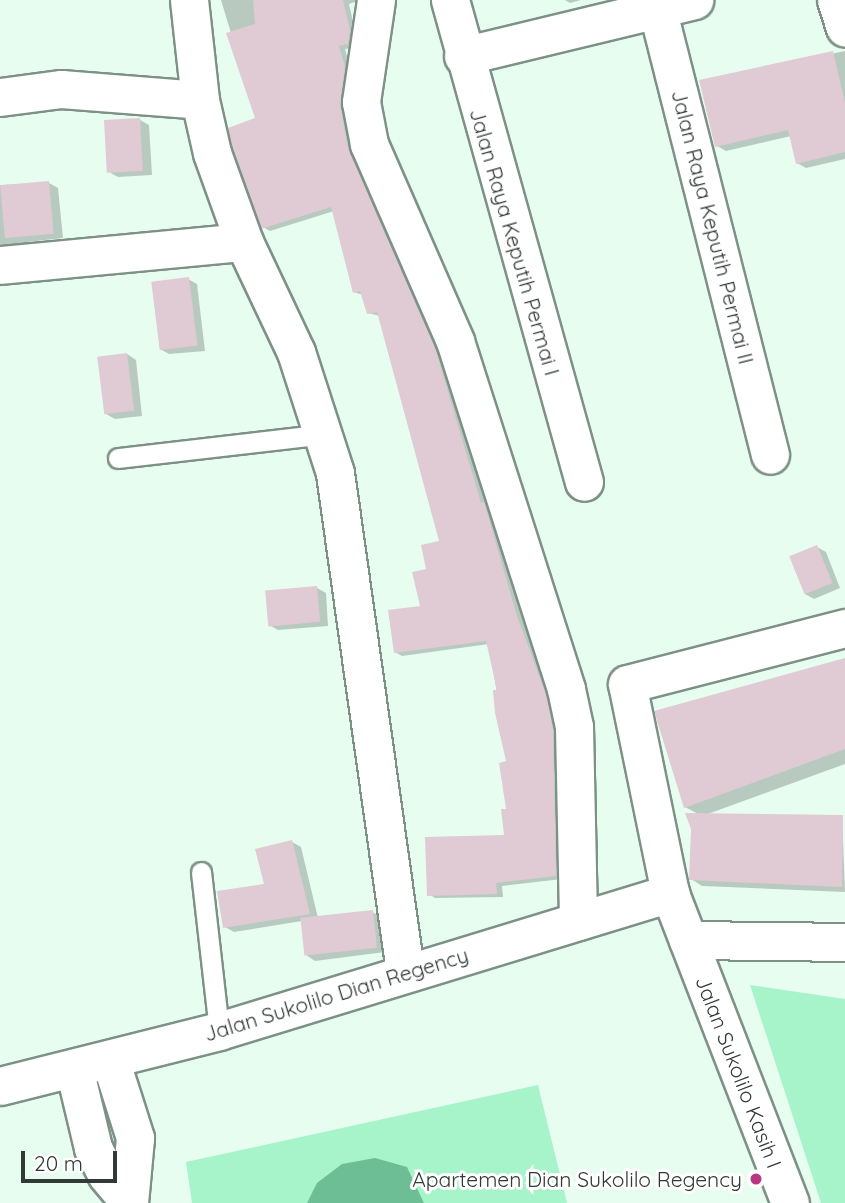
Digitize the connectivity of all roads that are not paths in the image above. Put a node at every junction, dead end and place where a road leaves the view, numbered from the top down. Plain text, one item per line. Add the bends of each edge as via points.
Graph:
1 (189, 0) edge
2 (376, 0) edge
3 (450, 0) edge
4 (694, 0) edge
5 (836, 0) edge
6 (656, 5) edge
7 (845, 28) edge
8 (463, 56) junction
9 (0, 97) edge
10 (200, 100) junction
11 (244, 242) junction
12 (0, 265) edge
13 (325, 434) junction
14 (771, 455) dead end
15 (118, 458) dead end
16 (584, 482) dead end
17 (845, 628) edge
18 (201, 872) dead end
19 (670, 893) junction
20 (578, 921) junction
21 (688, 940) junction
22 (845, 942) edge
23 (405, 971) junction
24 (219, 1031) junction
25 (110, 1059) junction
26 (74, 1068) junction
27 (0, 1086) edge
28 (129, 1202) edge
29 (790, 1203) edge

1 - 10 street
2 - 20 street via 362,102 369,144 455,341 566,689 574,727
3 - 8 street, Jalan Raya Keputih Permai I
4 - 6 street
5 - 7 street
6 - 8 street
6 - 14 street, Jalan Raya Keputih Permai II
8 - 16 street, Jalan Raya Keputih Permai I
9 - 10 street via 61,89
10 - 11 street via 212,153
11 - 12 street
11 - 13 street via 296,352
13 - 15 lane
13 - 23 street via 335,473
17 - 19 street, Jalan Sukolilo Kasih I via 627,683
18 - 24 lane
19 - 20 street, Jalan Sukolilo Dian Regency
19 - 21 street, Jalan Sukolilo Kasih I
20 - 23 street, Jalan Sukolilo Dian Regency
21 - 22 street
21 - 29 street, Jalan Sukolilo Kasih I
23 - 24 street, Jalan Sukolilo Dian Regency
24 - 25 street, Jalan Sukolilo Dian Regency
25 - 26 street, Jalan Sukolilo Dian Regency
25 - 28 street via 135,1138
26 - 27 street, Jalan Sukolilo Dian Regency
26 - 28 street via 93,1148 106,1174

